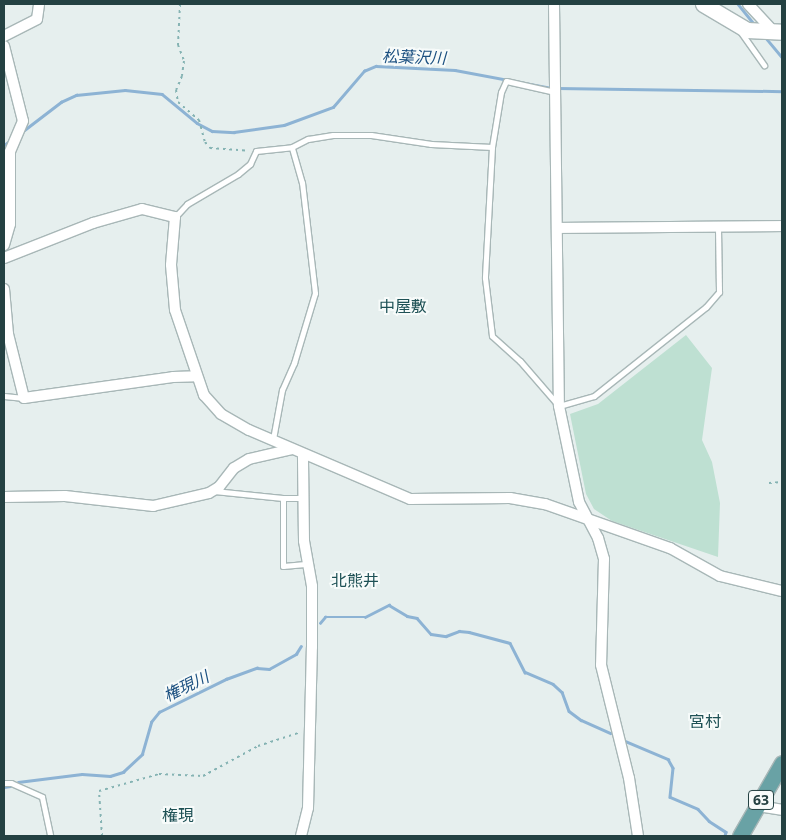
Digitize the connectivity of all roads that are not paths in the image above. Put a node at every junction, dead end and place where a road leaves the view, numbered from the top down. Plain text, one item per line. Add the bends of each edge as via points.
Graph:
1 (40, 4) edge
2 (554, 4) edge
3 (703, 4) edge
4 (748, 4) edge
5 (742, 28) junction
6 (774, 32) edge
7 (4, 36) edge
8 (4, 46) edge
9 (764, 65) dead end
10 (555, 92) junction
11 (292, 146) junction
12 (492, 147) junction
13 (175, 217) junction
14 (718, 226) junction
15 (782, 226) edge
16 (558, 228) junction
17 (4, 245) edge
18 (4, 258) edge
19 (4, 290) edge
20 (197, 376) junction
21 (4, 396) edge
22 (24, 398) junction
23 (559, 406) junction
24 (273, 439) junction
25 (292, 449) junction
26 (303, 454) junction
27 (212, 491) junction
28 (4, 497) edge
29 (284, 498) junction
30 (302, 498) junction
31 (585, 518) junction
32 (308, 564) junction
33 (782, 591) edge
34 (782, 763) edge
35 (4, 783) edge
36 (758, 806) junction
37 (782, 810) edge
38 (50, 836) edge
39 (301, 836) edge
40 (638, 836) edge
41 (740, 836) edge

1 - 7 street via 37,19
2 - 10 street
3 - 5 street
4 - 6 street
5 - 6 street
5 - 9 lane
8 - 17 street via 23,121 10,152 10,224
10 - 12 lane via 506,81
10 - 16 street
11 - 12 lane via 308,139 333,135 371,135 431,144
11 - 13 lane via 256,151 250,164 238,174 187,204
11 - 24 lane via 303,192 315,293 294,363 282,390
12 - 23 lane via 485,278 492,336 520,361
13 - 18 street via 142,209 93,223
13 - 20 street via 171,265 175,310
14 - 15 street
14 - 16 street
14 - 23 lane via 720,292 706,307 594,396
16 - 23 street
19 - 22 street via 8,334
20 - 22 street via 173,376
20 - 24 street via 204,395 220,414
21 - 22 lane
23 - 31 street
24 - 25 street
25 - 26 street
25 - 27 street via 249,459 234,468
26 - 30 street
26 - 31 street via 410,499 510,498 545,504
27 - 28 street via 153,506 128,506 65,496
27 - 29 lane
29 - 30 lane
29 - 32 lane via 283,566
30 - 32 street
31 - 33 street via 670,548 720,576
31 - 40 street via 598,538 604,559 602,673 629,778
32 - 39 street via 313,606 308,808
34 - 36 main road, 63
35 - 38 lane via 42,797
36 - 37 street
36 - 41 main road, 63

